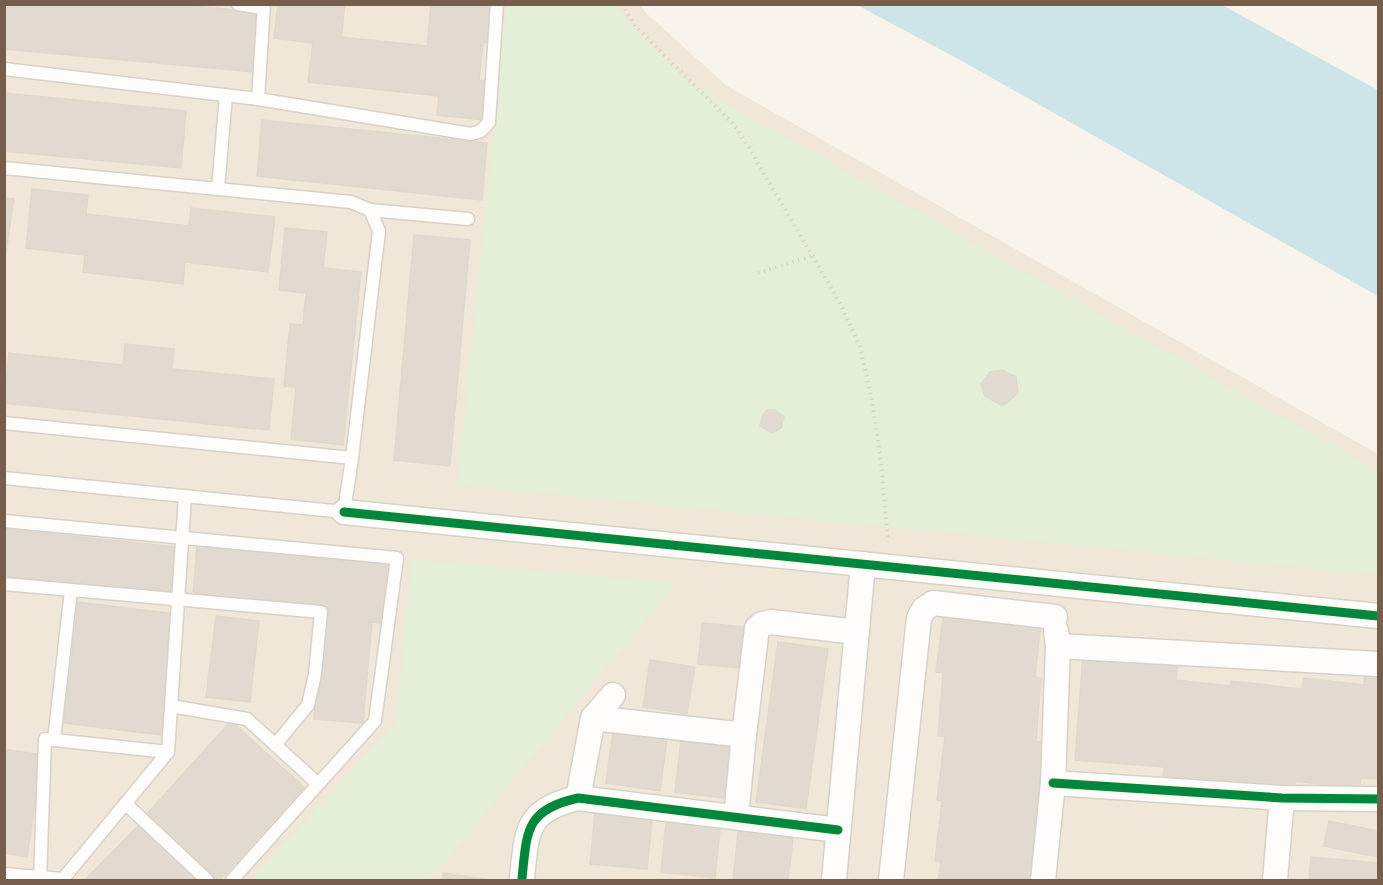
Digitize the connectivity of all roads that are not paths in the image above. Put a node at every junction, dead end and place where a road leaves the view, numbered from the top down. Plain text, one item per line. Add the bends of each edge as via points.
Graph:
1 (238, 4) edge
2 (497, 4) edge
3 (264, 6) edge
4 (4, 69) edge
5 (226, 95) junction
6 (258, 99) junction
7 (4, 168) edge
8 (218, 189) junction
9 (370, 210) junction
10 (468, 219) dead end
11 (4, 423) edge
12 (352, 458) junction
13 (4, 478) edge
14 (185, 496) junction
15 (344, 512) junction
16 (4, 521) edge
17 (182, 537) junction
18 (863, 564) junction
19 (4, 584) edge
20 (1057, 584) junction
21 (71, 591) junction
22 (178, 601) junction
23 (1378, 616) edge
24 (1055, 617) junction
25 (857, 632) junction
26 (1058, 646) junction
27 (1378, 664) edge
28 (613, 695) dead end
29 (171, 706) junction
30 (594, 718) junction
31 (744, 735) junction
32 (54, 740) junction
33 (275, 745) junction
34 (168, 752) junction
35 (1053, 783) junction
36 (318, 784) junction
37 (578, 798) junction
38 (1282, 798) junction
39 (1378, 799) edge
40 (126, 804) junction
41 (736, 817) junction
42 (838, 830) junction
43 (4, 874) edge
44 (522, 878) dead end
45 (40, 879) edge
46 (207, 880) edge
47 (232, 880) edge
48 (834, 880) edge
49 (891, 880) edge
50 (1043, 880) edge
51 (1275, 880) edge

1 - 3 lane
2 - 6 lane via 489,122 481,131 471,134
3 - 6 lane
4 - 5 lane
5 - 6 lane
5 - 8 lane
7 - 8 lane
8 - 9 lane via 351,202
9 - 10 lane
9 - 12 lane via 379,231
11 - 12 lane
12 - 15 lane
13 - 14 lane
14 - 15 lane
14 - 17 lane
15 - 18 street
16 - 17 lane
17 - 22 lane
17 - 36 lane via 397,558 375,721
18 - 20 street
18 - 25 street
19 - 21 lane
20 - 23 street
20 - 24 street
21 - 22 lane
21 - 32 lane
22 - 29 lane
22 - 33 lane via 321,612 308,705
24 - 26 street
24 - 49 street via 933,603 924,609 919,618
25 - 31 street via 771,622 757,628
25 - 42 street
26 - 27 street
26 - 35 street
28 - 30 street
29 - 33 lane via 247,719
29 - 34 lane
30 - 31 street
30 - 37 street
31 - 41 street
32 - 34 lane
32 - 45 lane via 45,739
33 - 36 lane
34 - 40 lane
35 - 38 street
35 - 50 street
36 - 47 lane
37 - 41 street
37 - 44 street via 558,802 531,823
38 - 39 street
38 - 51 street
40 - 45 lane via 63,879
40 - 46 lane
41 - 42 street
42 - 48 street
43 - 45 lane

